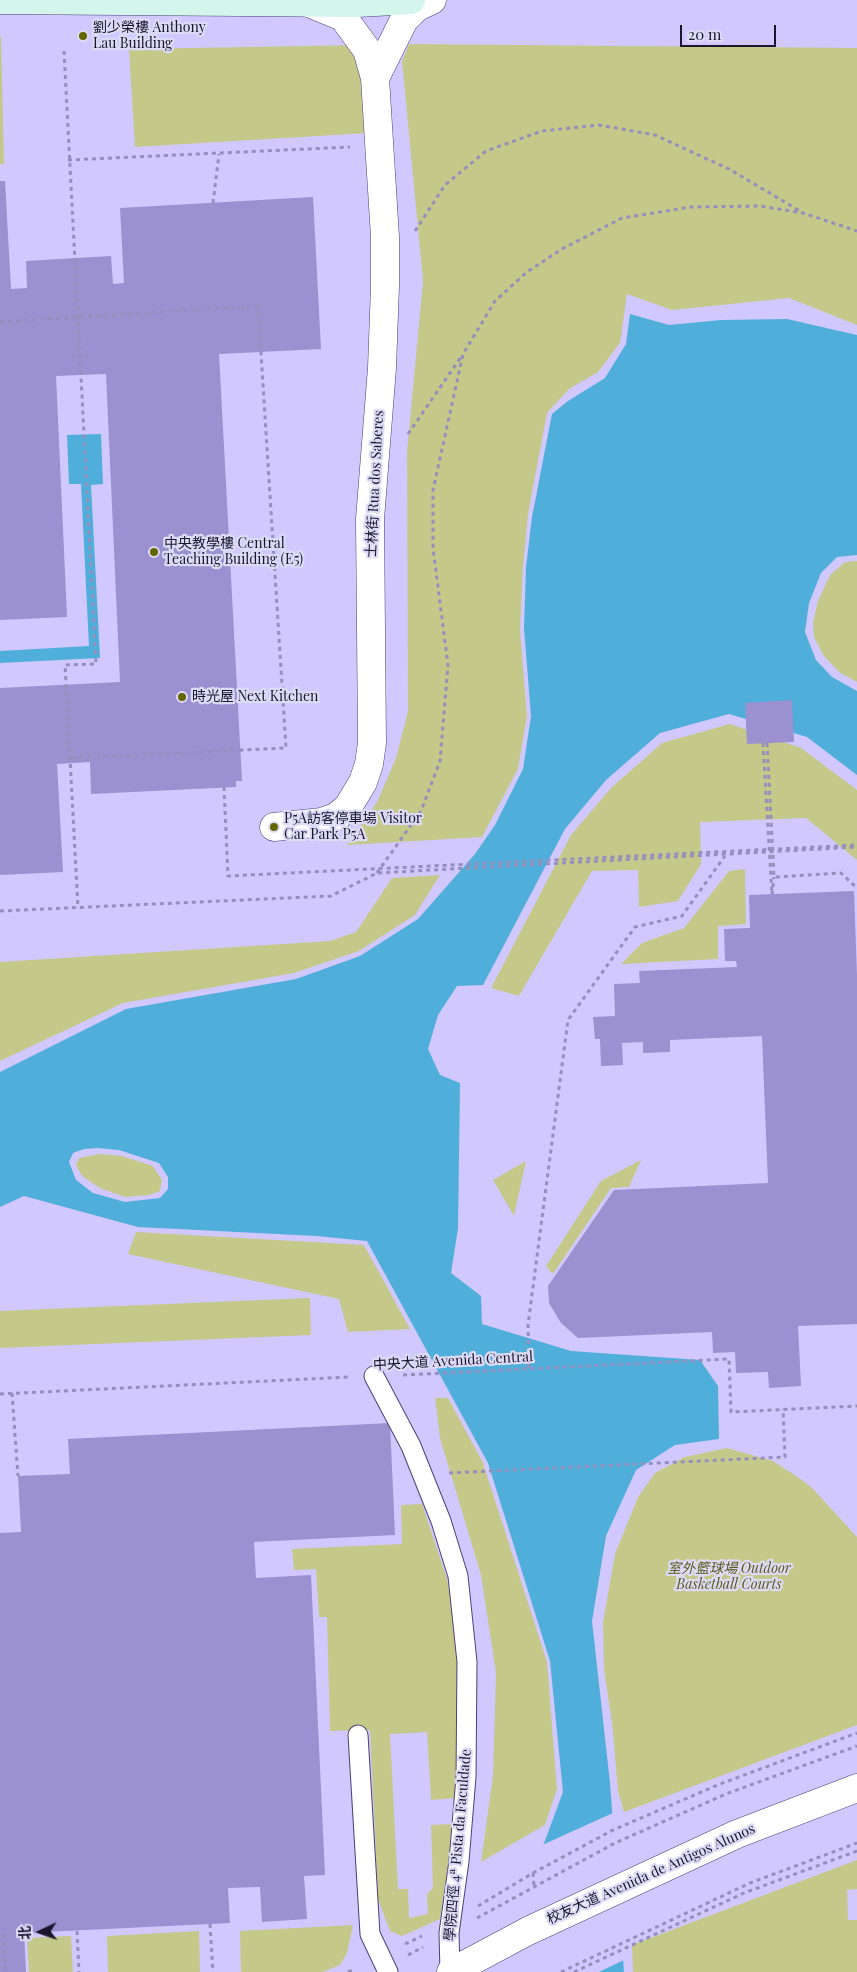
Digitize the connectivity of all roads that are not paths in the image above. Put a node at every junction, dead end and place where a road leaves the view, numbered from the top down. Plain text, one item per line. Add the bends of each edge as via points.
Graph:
1 (0, 0) edge
2 (412, 0) edge
3 (432, 0) edge
4 (307, 2) junction
5 (375, 78) junction
6 (274, 827) dead end
7 (374, 1376) road end
8 (358, 1735) dead end
9 (857, 1788) edge
10 (388, 1972) edge
11 (450, 1972) edge

1 - 4 main road
2 - 4 main road
3 - 5 street via 417,7 404,20
4 - 5 street, 士林街 Rua dos Saberes via 343,17 367,50
5 - 6 street, 士林街 Rua dos Saberes via 385,286 370,518 372,705 369,764 356,796 336,817 307,825
7 - 11 lane, 學院四徑 4ª Pista da Faculdade via 411,1446 441,1521 458,1576 468,1662 466,1778 451,1922
8 - 10 lane via 370,1934
9 - 11 street, 校友大道 Avenida de Antigos Alunos via 738,1834 628,1883 528,1930

